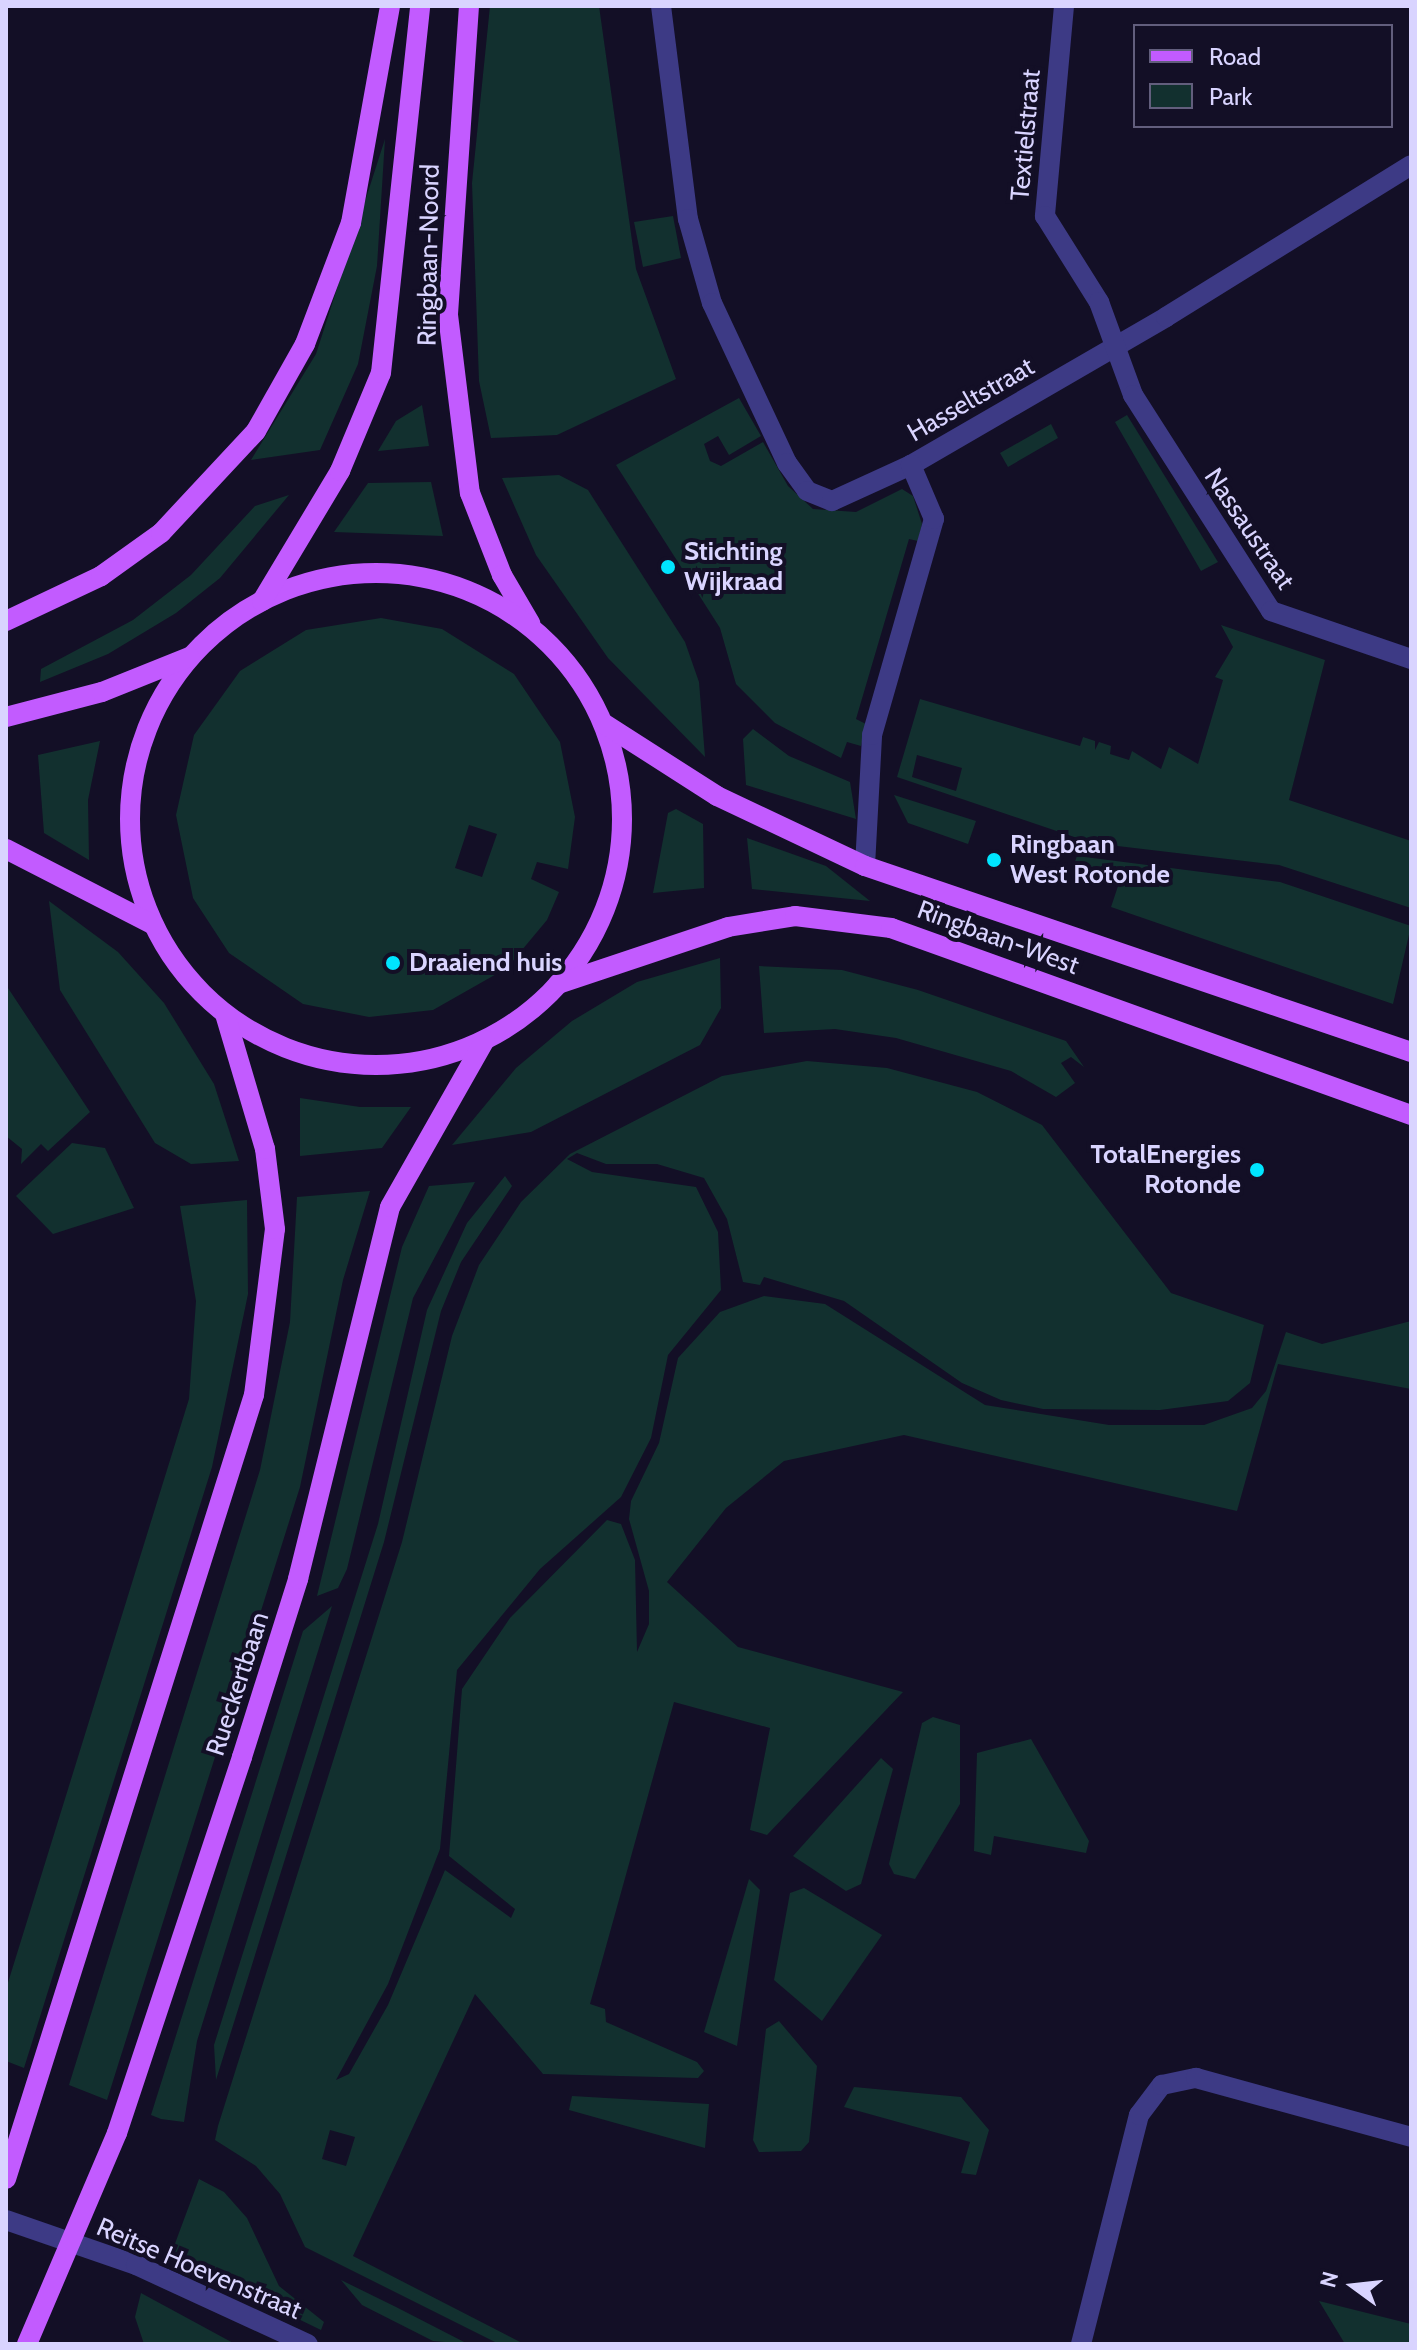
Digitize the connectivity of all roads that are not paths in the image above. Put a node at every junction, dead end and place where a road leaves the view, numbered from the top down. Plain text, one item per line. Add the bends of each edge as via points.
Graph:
1 (390, 6) edge
2 (420, 6) edge
3 (469, 6) edge
4 (661, 6) edge
5 (1064, 6) edge
6 (1411, 165) edge
7 (1115, 346) junction
8 (911, 465) junction
9 (262, 601) junction
10 (6, 621) edge
11 (536, 633) junction
12 (192, 656) junction
13 (1411, 659) edge
14 (6, 717) edge
15 (602, 722) junction
16 (6, 849) edge
17 (865, 866) junction
18 (154, 925) junction
19 (558, 984) junction
20 (225, 1014) junction
21 (485, 1040) junction
22 (1411, 1052) edge
23 (1411, 1115) edge
24 (1411, 2137) edge
25 (6, 2179) edge
26 (6, 2220) edge
27 (69, 2243) junction
28 (27, 2344) edge
29 (308, 2344) edge
30 (1081, 2344) edge

1 - 10 main road via 351,223 305,344 256,431 161,533 101,576
2 - 9 main road, Ringbaan-Noord via 381,373 340,471
3 - 11 main road, Ringbaan-Noord via 448,315 458,421 483,531
4 - 8 street via 688,219 738,368 787,463 807,491 832,501
5 - 7 street, Textielstraat via 1045,216 1099,302
6 - 7 street, Hasseltstraat
7 - 8 street, Hasseltstraat
7 - 13 street, Nassaustraat via 1133,395 1271,611
8 - 17 street, Hasseltstraat via 934,519 872,735
9 - 11 main road via 330,577 404,574 475,593
9 - 12 main road
11 - 15 main road via 581,683
12 - 14 main road via 102,692
12 - 18 main road via 153,716 133,785 133,857
15 - 17 main road, Ringbaan-West via 717,796
15 - 19 main road via 619,785 620,850 595,931
16 - 18 main road
17 - 22 main road, Ringbaan-West
18 - 20 main road via 184,974
19 - 21 main road
19 - 23 main road, Ringbaan-West via 728,927 795,916 891,928
20 - 21 main road via 284,1048 350,1064 419,1062
20 - 25 main road via 265,1149 275,1229 254,1395
21 - 27 main road, Rueckertbaan via 390,1207 283,1629 117,2133
24 - 30 street via 1196,2078 1162,2085 1139,2115
26 - 27 street, Reitse Hoevenstraat
27 - 28 main road, Rueckertbaan
27 - 29 street, Reitse Hoevenstraat

